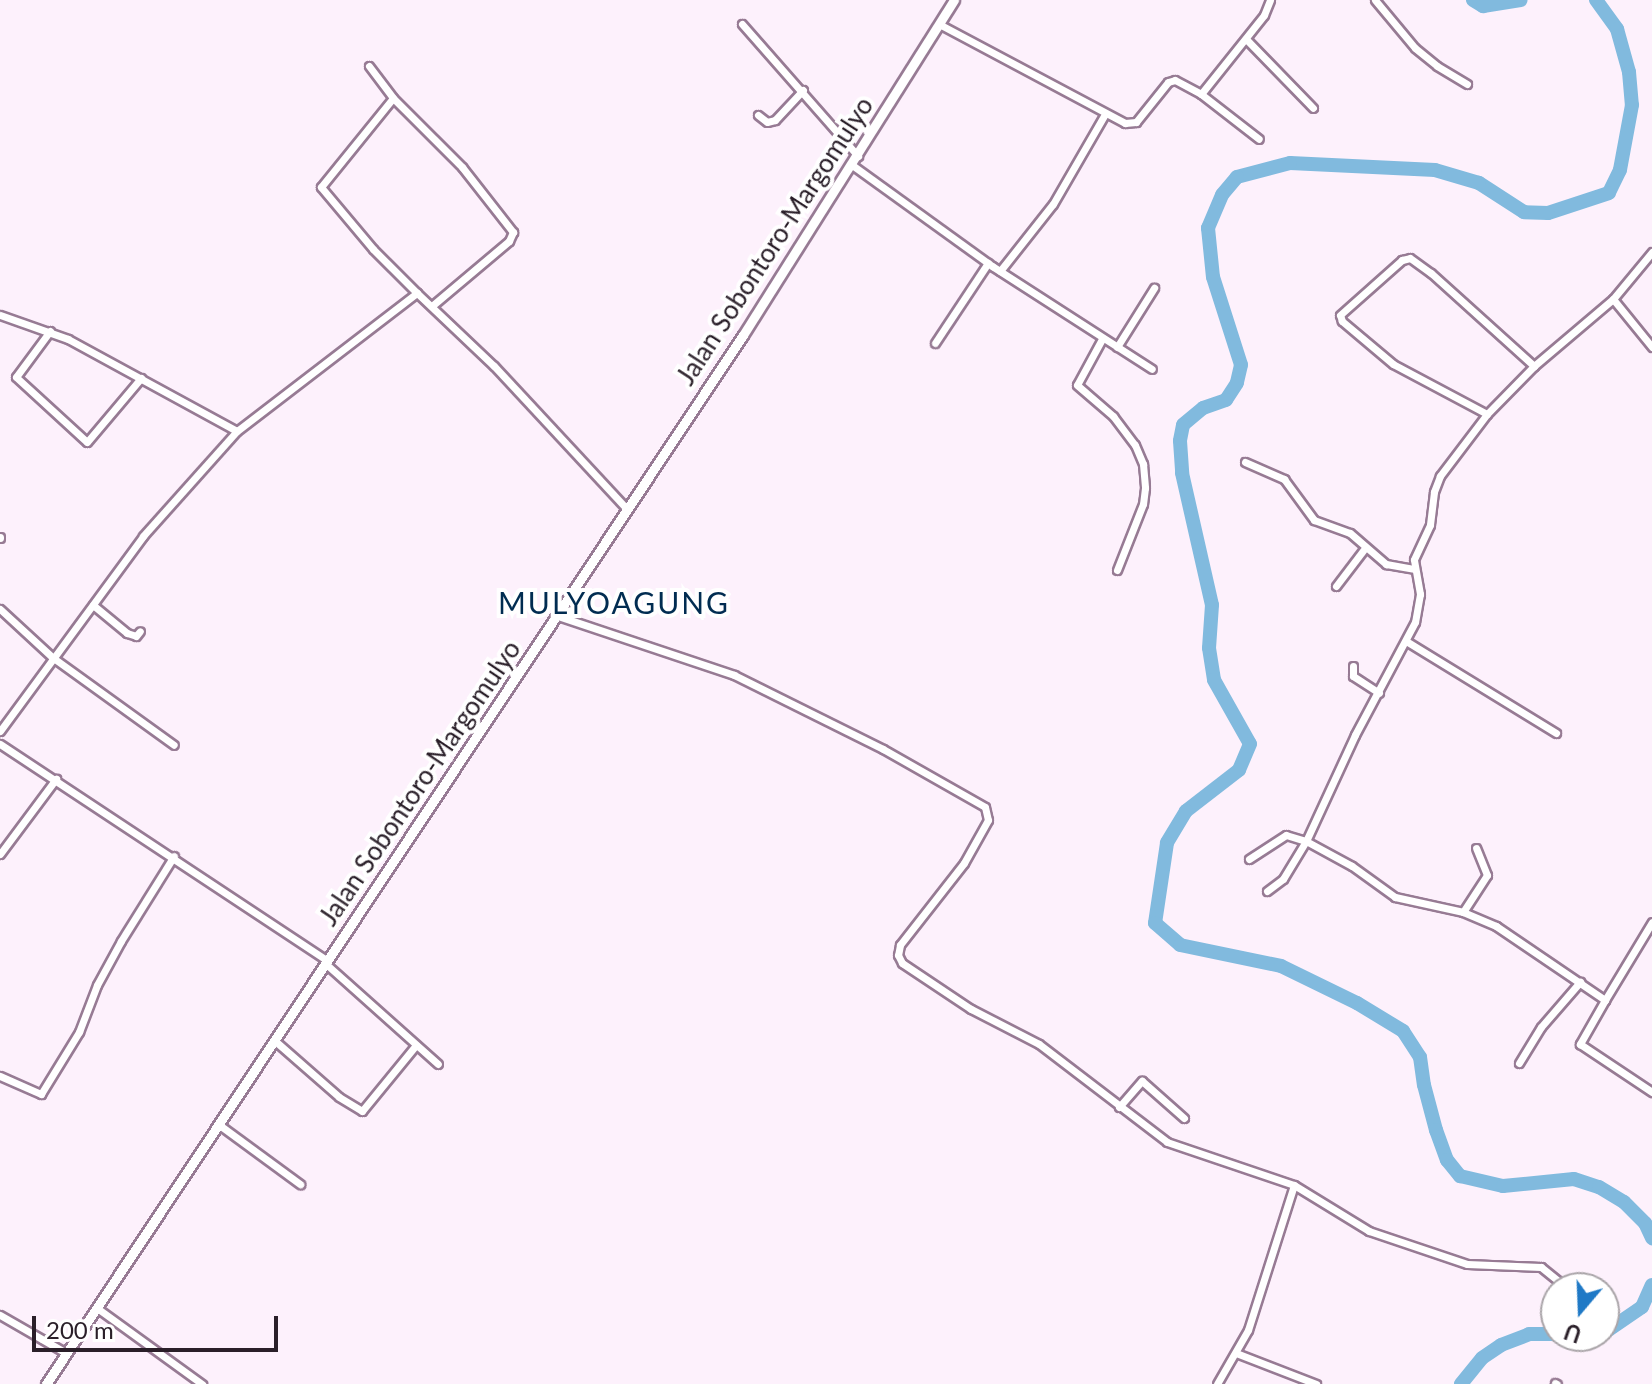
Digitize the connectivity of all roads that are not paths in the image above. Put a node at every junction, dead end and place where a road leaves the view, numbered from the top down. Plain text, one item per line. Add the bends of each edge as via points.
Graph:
1 (954, 0) edge
2 (1270, 0) edge
3 (1375, 0) edge
4 (742, 24) dead end
5 (939, 24) junction
6 (1246, 39) junction
7 (369, 66) dead end
8 (1467, 84) dead end
9 (803, 90) junction
10 (1201, 94) junction
11 (393, 98) junction
12 (1313, 108) dead end
13 (1105, 114) junction
14 (758, 115) dead end
15 (1259, 139) dead end
16 (855, 160) junction
17 (1652, 252) edge
18 (988, 263) junction
19 (1000, 271) junction
20 (1154, 288) dead end
21 (417, 293) junction
22 (1613, 299) junction
23 (433, 305) junction
24 (0, 315) edge
25 (50, 331) junction
26 (1102, 339) junction
27 (935, 343) dead end
28 (1117, 347) junction
29 (1652, 347) edge
30 (1534, 366) junction
31 (1152, 369) dead end
32 (141, 378) junction
33 (1487, 414) junction
34 (237, 431) junction
35 (1245, 462) dead end
36 (627, 509) junction
37 (1365, 548) junction
38 (1414, 569) junction
39 (1117, 570) dead end
40 (1336, 586) dead end
41 (93, 605) junction
42 (0, 609) edge
43 (558, 616) junction
44 (140, 631) dead end
45 (1406, 641) junction
46 (52, 657) junction
47 (1353, 666) dead end
48 (1379, 693) junction
49 (0, 731) edge
50 (1556, 733) dead end
51 (0, 744) edge
52 (174, 745) dead end
53 (56, 779) junction
54 (1306, 841) junction
55 (1476, 848) dead end
56 (0, 854) edge
57 (174, 856) junction
58 (1249, 859) dead end
59 (1267, 891) dead end
60 (1463, 912) junction
61 (1652, 922) edge
62 (327, 962) junction
63 (1580, 982) junction
64 (1605, 1000) junction
65 (274, 1040) junction
66 (416, 1045) junction
67 (1519, 1063) dead end
68 (438, 1064) dead end
69 (0, 1076) edge
70 (1652, 1092) edge
71 (1119, 1107) junction
72 (1184, 1118) dead end
73 (218, 1124) junction
74 (300, 1184) dead end
75 (1294, 1185) junction
76 (1547, 1272) edge
77 (97, 1308) junction
78 (0, 1315) edge
79 (66, 1353) junction
80 (1236, 1353) junction
81 (46, 1384) edge
82 (202, 1384) edge
83 (1217, 1384) edge
84 (1316, 1384) edge

1 - 5 street, Jalan Sobontoro-Margomulyo
2 - 6 street
3 - 8 street via 1415,48
4 - 9 street
5 - 13 street
5 - 16 street, Jalan Sobontoro-Margomulyo
6 - 10 street
6 - 12 street
7 - 11 street
9 - 14 street via 775,120 767,122
9 - 16 street
10 - 13 street via 1171,80 1136,122
10 - 15 street
11 - 21 street via 321,187
11 - 23 street via 462,167 513,232
13 - 19 street via 1053,204
16 - 18 street
16 - 36 street, Jalan Sobontoro-Margomulyo
17 - 22 street
18 - 19 street
18 - 27 street
19 - 26 street
20 - 28 street
21 - 23 street
21 - 34 street
22 - 29 street
22 - 30 street
23 - 36 street
24 - 25 street
25 - 32 street
25 - 32 street via 16,377 87,442
26 - 28 street
26 - 39 street via 1077,385 1113,416 1135,445 1145,488
28 - 31 street
30 - 33 street
30 - 33 street via 1408,258 1340,315 1393,364
32 - 34 street
33 - 38 street via 1437,483 1432,520
34 - 41 street via 143,536
35 - 37 street via 1284,479 1314,519 1350,533
36 - 43 street, Jalan Sobontoro-Margomulyo
37 - 38 street via 1388,565
37 - 40 street
38 - 45 street via 1420,607
41 - 44 street via 127,633 136,636
41 - 46 street
42 - 46 street
43 - 62 street, Jalan Sobontoro-Margomulyo
43 - 71 street via 734,675 985,807 988,820 975,843 941,897 903,939 899,959 971,1009 1039,1044
45 - 48 street
45 - 50 street
46 - 49 street
46 - 52 street
47 - 48 street via 1352,675
48 - 54 street
51 - 53 street
53 - 56 street
53 - 57 street
54 - 58 street via 1284,835
54 - 59 street via 1283,879
54 - 60 street via 1395,897
55 - 60 street via 1487,875
57 - 62 street
57 - 69 street via 121,941 79,1032 41,1094
60 - 63 street via 1507,932
61 - 64 street
62 - 65 street, Jalan Sobontoro-Margomulyo
62 - 66 street
63 - 64 street
63 - 67 street via 1541,1027
64 - 70 street via 1580,1044
65 - 66 street via 362,1111
65 - 73 street, Jalan Sobontoro-Margomulyo
66 - 68 street
71 - 72 street via 1142,1081
71 - 75 street via 1176,1145
73 - 74 street
73 - 77 street, Jalan Sobontoro-Margomulyo
75 - 76 street via 1369,1231 1467,1264 1541,1267
75 - 80 street via 1251,1322
77 - 79 street, Jalan Sobontoro-Margomulyo
77 - 82 street
78 - 79 street
79 - 81 street, Jalan Sobontoro-Margomulyo
80 - 83 street
80 - 84 street

